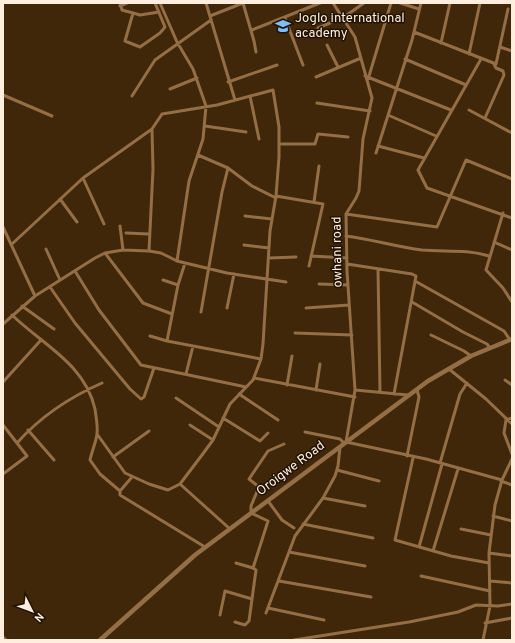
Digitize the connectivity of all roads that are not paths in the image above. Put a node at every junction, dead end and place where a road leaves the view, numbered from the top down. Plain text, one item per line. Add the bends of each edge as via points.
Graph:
1 (127, 3) edge
2 (155, 3) edge
3 (160, 3) edge
4 (206, 3) edge
5 (243, 3) edge
6 (320, 3) edge
7 (333, 3) edge
8 (364, 3) edge
9 (390, 3) edge
10 (400, 3) edge
11 (421, 3) edge
12 (450, 3) edge
13 (480, 3) edge
14 (120, 4) edge
15 (238, 4) edge
16 (419, 9) junction
17 (508, 9) dead end
18 (158, 12) junction
19 (133, 13) junction
20 (344, 17) junction
21 (210, 18) junction
22 (285, 18) junction
23 (318, 28) dead end
24 (252, 30) junction
25 (414, 32) junction
26 (177, 42) junction
27 (441, 43) junction
28 (327, 46) dead end
29 (500, 46) junction
30 (512, 51) edge
31 (256, 52) dead end
32 (469, 54) junction
33 (361, 58) junction
34 (405, 59) junction
35 (481, 59) junction
36 (494, 64) junction
37 (303, 65) dead end
38 (277, 66) dead end
39 (338, 67) junction
40 (365, 76) junction
41 (369, 76) junction
42 (316, 77) dead end
43 (197, 78) junction
44 (228, 82) junction
45 (466, 85) junction
46 (397, 88) junction
47 (170, 89) dead end
48 (3, 95) edge
49 (132, 96) dead end
50 (250, 96) junction
51 (235, 100) junction
52 (317, 103) dead end
53 (206, 106) junction
54 (451, 110) junction
55 (469, 110) dead end
56 (370, 111) junction
57 (388, 115) junction
58 (52, 116) dead end
59 (485, 118) junction
60 (205, 126) junction
61 (152, 129) junction
62 (246, 132) dead end
63 (512, 133) edge
64 (436, 136) junction
65 (348, 137) dead end
66 (259, 139) dead end
67 (280, 144) junction
68 (378, 146) junction
69 (376, 153) dead end
70 (198, 155) junction
71 (424, 158) junction
72 (319, 166) dead end
73 (228, 168) junction
74 (512, 174) edge
75 (83, 178) junction
76 (511, 178) edge
77 (452, 196) junction
78 (276, 197) junction
79 (60, 199) junction
80 (314, 202) junction
81 (503, 213) junction
82 (346, 214) junction
83 (245, 216) dead end
84 (512, 218) edge
85 (272, 219) junction
86 (78, 222) dead end
87 (104, 224) dead end
88 (120, 226) dead end
89 (3, 227) edge
90 (126, 233) dead end
91 (149, 234) junction
92 (346, 236) junction
93 (494, 242) junction
94 (12, 244) junction
95 (244, 245) dead end
96 (269, 248) junction
97 (46, 249) dead end
98 (123, 250) junction
99 (512, 250) edge
100 (149, 251) junction
101 (105, 253) junction
102 (311, 256) junction
103 (489, 256) junction
104 (296, 257) dead end
105 (269, 258) junction
106 (347, 258) junction
107 (177, 261) junction
108 (185, 263) junction
109 (347, 264) junction
110 (309, 266) dead end
111 (209, 268) junction
112 (378, 269) junction
113 (75, 271) junction
114 (234, 274) junction
115 (267, 278) junction
116 (60, 280) junction
117 (163, 280) dead end
118 (415, 281) junction
119 (286, 282) dead end
120 (319, 284) dead end
121 (178, 285) junction
122 (348, 285) junction
123 (50, 287) junction
124 (512, 293) edge
125 (35, 296) junction
126 (509, 296) junction
127 (412, 302) junction
128 (512, 302) edge
129 (350, 305) junction
130 (22, 306) junction
131 (227, 308) dead end
132 (306, 308) dead end
133 (201, 312) dead end
134 (172, 314) junction
135 (12, 315) junction
136 (3, 324) edge
137 (54, 329) dead end
138 (295, 333) dead end
139 (352, 335) junction
140 (150, 336) dead end
141 (431, 336) dead end
142 (41, 340) junction
143 (511, 340) edge
144 (168, 341) junction
145 (193, 346) junction
146 (490, 348) junction
147 (292, 356) dead end
148 (471, 356) junction
149 (261, 358) junction
150 (320, 364) dead end
151 (154, 368) junction
152 (448, 369) junction
153 (186, 374) junction
154 (3, 375) edge
155 (254, 378) junction
156 (7, 379) junction
157 (505, 380) dead end
158 (3, 382) edge
159 (102, 383) dead end
160 (466, 383) junction
161 (287, 385) junction
162 (512, 385) edge
163 (246, 387) junction
164 (88, 389) junction
165 (316, 390) junction
166 (355, 390) junction
167 (417, 390) junction
168 (380, 392) junction
169 (239, 394) junction
170 (394, 394) junction
171 (410, 396) junction
172 (354, 397) junction
173 (176, 398) dead end
174 (223, 418) junction
175 (512, 418) edge
176 (278, 420) dead end
177 (506, 420) junction
178 (512, 424) edge
179 (3, 425) edge
180 (190, 425) dead end
181 (220, 427) junction
182 (28, 430) junction
183 (149, 431) dead end
184 (305, 432) dead end
185 (97, 434) junction
186 (268, 434) dead end
187 (213, 440) junction
188 (18, 443) junction
189 (345, 443) junction
190 (284, 444) dead end
191 (340, 447) junction
192 (512, 454) edge
193 (407, 456) junction
194 (113, 457) junction
195 (413, 458) junction
196 (512, 459) edge
197 (54, 460) dead end
198 (440, 464) junction
199 (458, 469) junction
200 (337, 470) junction
201 (3, 474) edge
202 (132, 477) junction
203 (502, 480) junction
204 (379, 481) dead end
205 (180, 484) junction
206 (512, 485) edge
207 (120, 491) junction
208 (323, 498) junction
209 (268, 501) junction
210 (365, 506) dead end
211 (251, 513) junction
212 (493, 516) junction
213 (512, 521) edge
214 (303, 524) junction
215 (294, 528) dead end
216 (230, 529) junction
217 (461, 529) dead end
218 (491, 535) junction
219 (373, 538) dead end
220 (206, 547) junction
221 (419, 547) junction
222 (433, 551) junction
223 (289, 552) junction
224 (489, 553) junction
225 (512, 556) edge
226 (236, 563) dead end
227 (489, 563) junction
228 (365, 566) dead end
229 (253, 568) junction
230 (421, 576) dead end
231 (278, 580) junction
232 (490, 581) junction
233 (512, 583) edge
234 (490, 591) junction
235 (371, 597) dead end
236 (252, 599) junction
237 (512, 604) edge
238 (490, 606) junction
239 (268, 608) junction
240 (266, 613) dead end
241 (220, 615) dead end
242 (512, 618) edge
243 (324, 620) dead end
244 (235, 622) dead end
245 (485, 623) junction
246 (3, 637) edge
247 (6, 640) edge
248 (100, 640) edge
249 (294, 640) edge
250 (483, 640) edge

1 - 14 street
2 - 18 street
3 - 26 street
4 - 21 street
5 - 15 street
5 - 24 street
6 - 22 street
7 - 20 street, owhani road
8 - 20 street
9 - 41 street
10 - 16 street
11 - 16 street
12 - 27 street
13 - 32 street
14 - 19 street via 122,10
15 - 21 street
16 - 25 street
17 - 29 street
18 - 19 street via 140,15
18 - 19 street via 165,28 140,47 125,41
20 - 23 street
20 - 33 street, owhani road via 355,37
21 - 26 street
21 - 44 street
22 - 24 street
22 - 37 street
24 - 31 street
25 - 27 street
25 - 34 street
26 - 43 street
26 - 49 street via 155,60
27 - 32 street
28 - 39 street
29 - 30 street
29 - 36 street
32 - 35 street
33 - 39 street
33 - 40 street, owhani road
34 - 45 street
34 - 46 street
35 - 36 street
35 - 45 street
36 - 59 street via 504,75
38 - 44 street
39 - 42 street
40 - 41 street
40 - 56 street, owhani road via 372,98
41 - 46 street
43 - 47 street
43 - 53 street
44 - 51 street
45 - 54 street
46 - 54 street
46 - 57 street
48 - 58 street
50 - 51 street
50 - 66 street
50 - 67 street via 273,90
51 - 53 street
52 - 56 street
53 - 60 street
53 - 61 street via 162,114
54 - 64 street
55 - 59 street
56 - 82 street, owhani road via 361,150 358,191
57 - 64 street
57 - 68 street
59 - 63 street
60 - 62 street
60 - 70 street
61 - 75 street
61 - 91 street via 153,169
64 - 71 street
65 - 67 street via 318,134 315,144
67 - 78 street
68 - 69 street
68 - 71 street
70 - 73 street
70 - 107 street via 189,181
71 - 77 street via 418,170 426,187
72 - 80 street
73 - 78 street via 252,186
73 - 111 street
74 - 76 street
75 - 79 street
75 - 87 street
76 - 77 street via 466,160
77 - 81 street
77 - 82 street via 437,227
78 - 80 street
78 - 85 street
79 - 86 street
79 - 94 street
80 - 102 street via 323,205
81 - 84 street
81 - 93 street
82 - 92 street, owhani road
83 - 85 street
85 - 96 street
88 - 98 street
89 - 94 street
90 - 91 street
91 - 100 street
92 - 103 street via 402,247 467,251
92 - 106 street, owhani road
93 - 99 street
93 - 103 street
94 - 125 street
95 - 96 street
96 - 105 street
97 - 116 street
98 - 100 street
98 - 101 street
100 - 107 street via 162,253
101 - 113 street
101 - 134 street via 143,303
102 - 106 street
102 - 110 street
103 - 126 street via 486,272
104 - 105 street
105 - 115 street
106 - 109 street, owhani road
107 - 108 street
108 - 111 street
108 - 121 street
109 - 112 street
109 - 122 street, owhani road
111 - 114 street
111 - 133 street
112 - 118 street via 412,274 416,276
112 - 168 street
113 - 116 street
113 - 151 street via 99,310 141,365
114 - 115 street
114 - 131 street
115 - 119 street
115 - 149 street
116 - 123 street
117 - 121 street
118 - 127 street
118 - 143 street via 504,331
120 - 122 street
121 - 134 street
122 - 129 street, owhani road
123 - 125 street
123 - 151 street via 75,323 141,399 147,390
124 - 126 street
125 - 130 street
126 - 128 street
127 - 146 street
127 - 170 street
129 - 132 street
129 - 139 street, owhani road
130 - 135 street
130 - 137 street
134 - 144 street
135 - 136 street
135 - 142 street
138 - 139 street
139 - 166 street, owhani road
140 - 144 street
141 - 148 street via 464,350
142 - 156 street
142 - 164 street via 68,361
143 - 146 street, Oroigwe Road
144 - 145 street
145 - 149 street
145 - 153 street
146 - 148 street, Oroigwe Road
147 - 161 street
148 - 152 street, Oroigwe Road
149 - 155 street
150 - 165 street
151 - 153 street
152 - 160 street
152 - 167 street, Oroigwe Road
153 - 163 street
154 - 156 street
155 - 161 street
155 - 163 street
156 - 158 street
157 - 162 street
159 - 164 street
160 - 177 street
160 - 198 street via 460,394
161 - 165 street
163 - 169 street
164 - 182 street
164 - 185 street via 96,416
165 - 172 street
166 - 168 street
166 - 172 street, owhani road
167 - 171 street, Oroigwe Road
167 - 193 street via 419,397
168 - 170 street
169 - 174 street
169 - 176 street
170 - 171 street
171 - 189 street, Oroigwe Road
172 - 189 street, owhani road
173 - 181 street
174 - 181 street
174 - 186 street via 260,441
175 - 177 street
177 - 178 street
177 - 192 street via 504,433
179 - 188 street
180 - 187 street
181 - 187 street
182 - 188 street
182 - 197 street
183 - 194 street
184 - 189 street via 340,439
185 - 194 street
185 - 207 street via 90,463
187 - 205 street
188 - 201 street via 27,457
189 - 191 street, Oroigwe Road
189 - 193 street
190 - 211 street via 268,451 250,477 250,480 259,487 251,506
191 - 200 street
191 - 209 street, Oroigwe Road
193 - 195 street
194 - 202 street via 122,470
195 - 198 street
195 - 221 street via 394,539
196 - 203 street
198 - 199 street
198 - 221 street
199 - 203 street
199 - 222 street
200 - 204 street
200 - 208 street
202 - 205 street via 167,491
202 - 207 street
203 - 206 street
203 - 212 street
205 - 216 street
207 - 220 street via 122,497
208 - 210 street
208 - 214 street
209 - 211 street, Oroigwe Road
209 - 215 street via 282,520
211 - 216 street, Oroigwe Road
211 - 229 street via 268,521
212 - 213 street
212 - 218 street
214 - 219 street
214 - 223 street
216 - 220 street, Oroigwe Road
217 - 218 street
218 - 224 street
220 - 248 street, Oroigwe Road via 160,584
221 - 222 street
222 - 227 street
223 - 228 street
223 - 231 street
224 - 225 street
224 - 227 street
226 - 229 street
227 - 232 street
229 - 236 street via 256,570
230 - 234 street
231 - 235 street
231 - 239 street
232 - 233 street
232 - 234 street
234 - 238 street
236 - 241 street via 225,591
236 - 244 street via 247,624
237 - 238 street
238 - 245 street
238 - 249 street via 476,605 458,612 409,622
239 - 240 street
239 - 243 street
242 - 245 street
245 - 250 street
246 - 247 street

